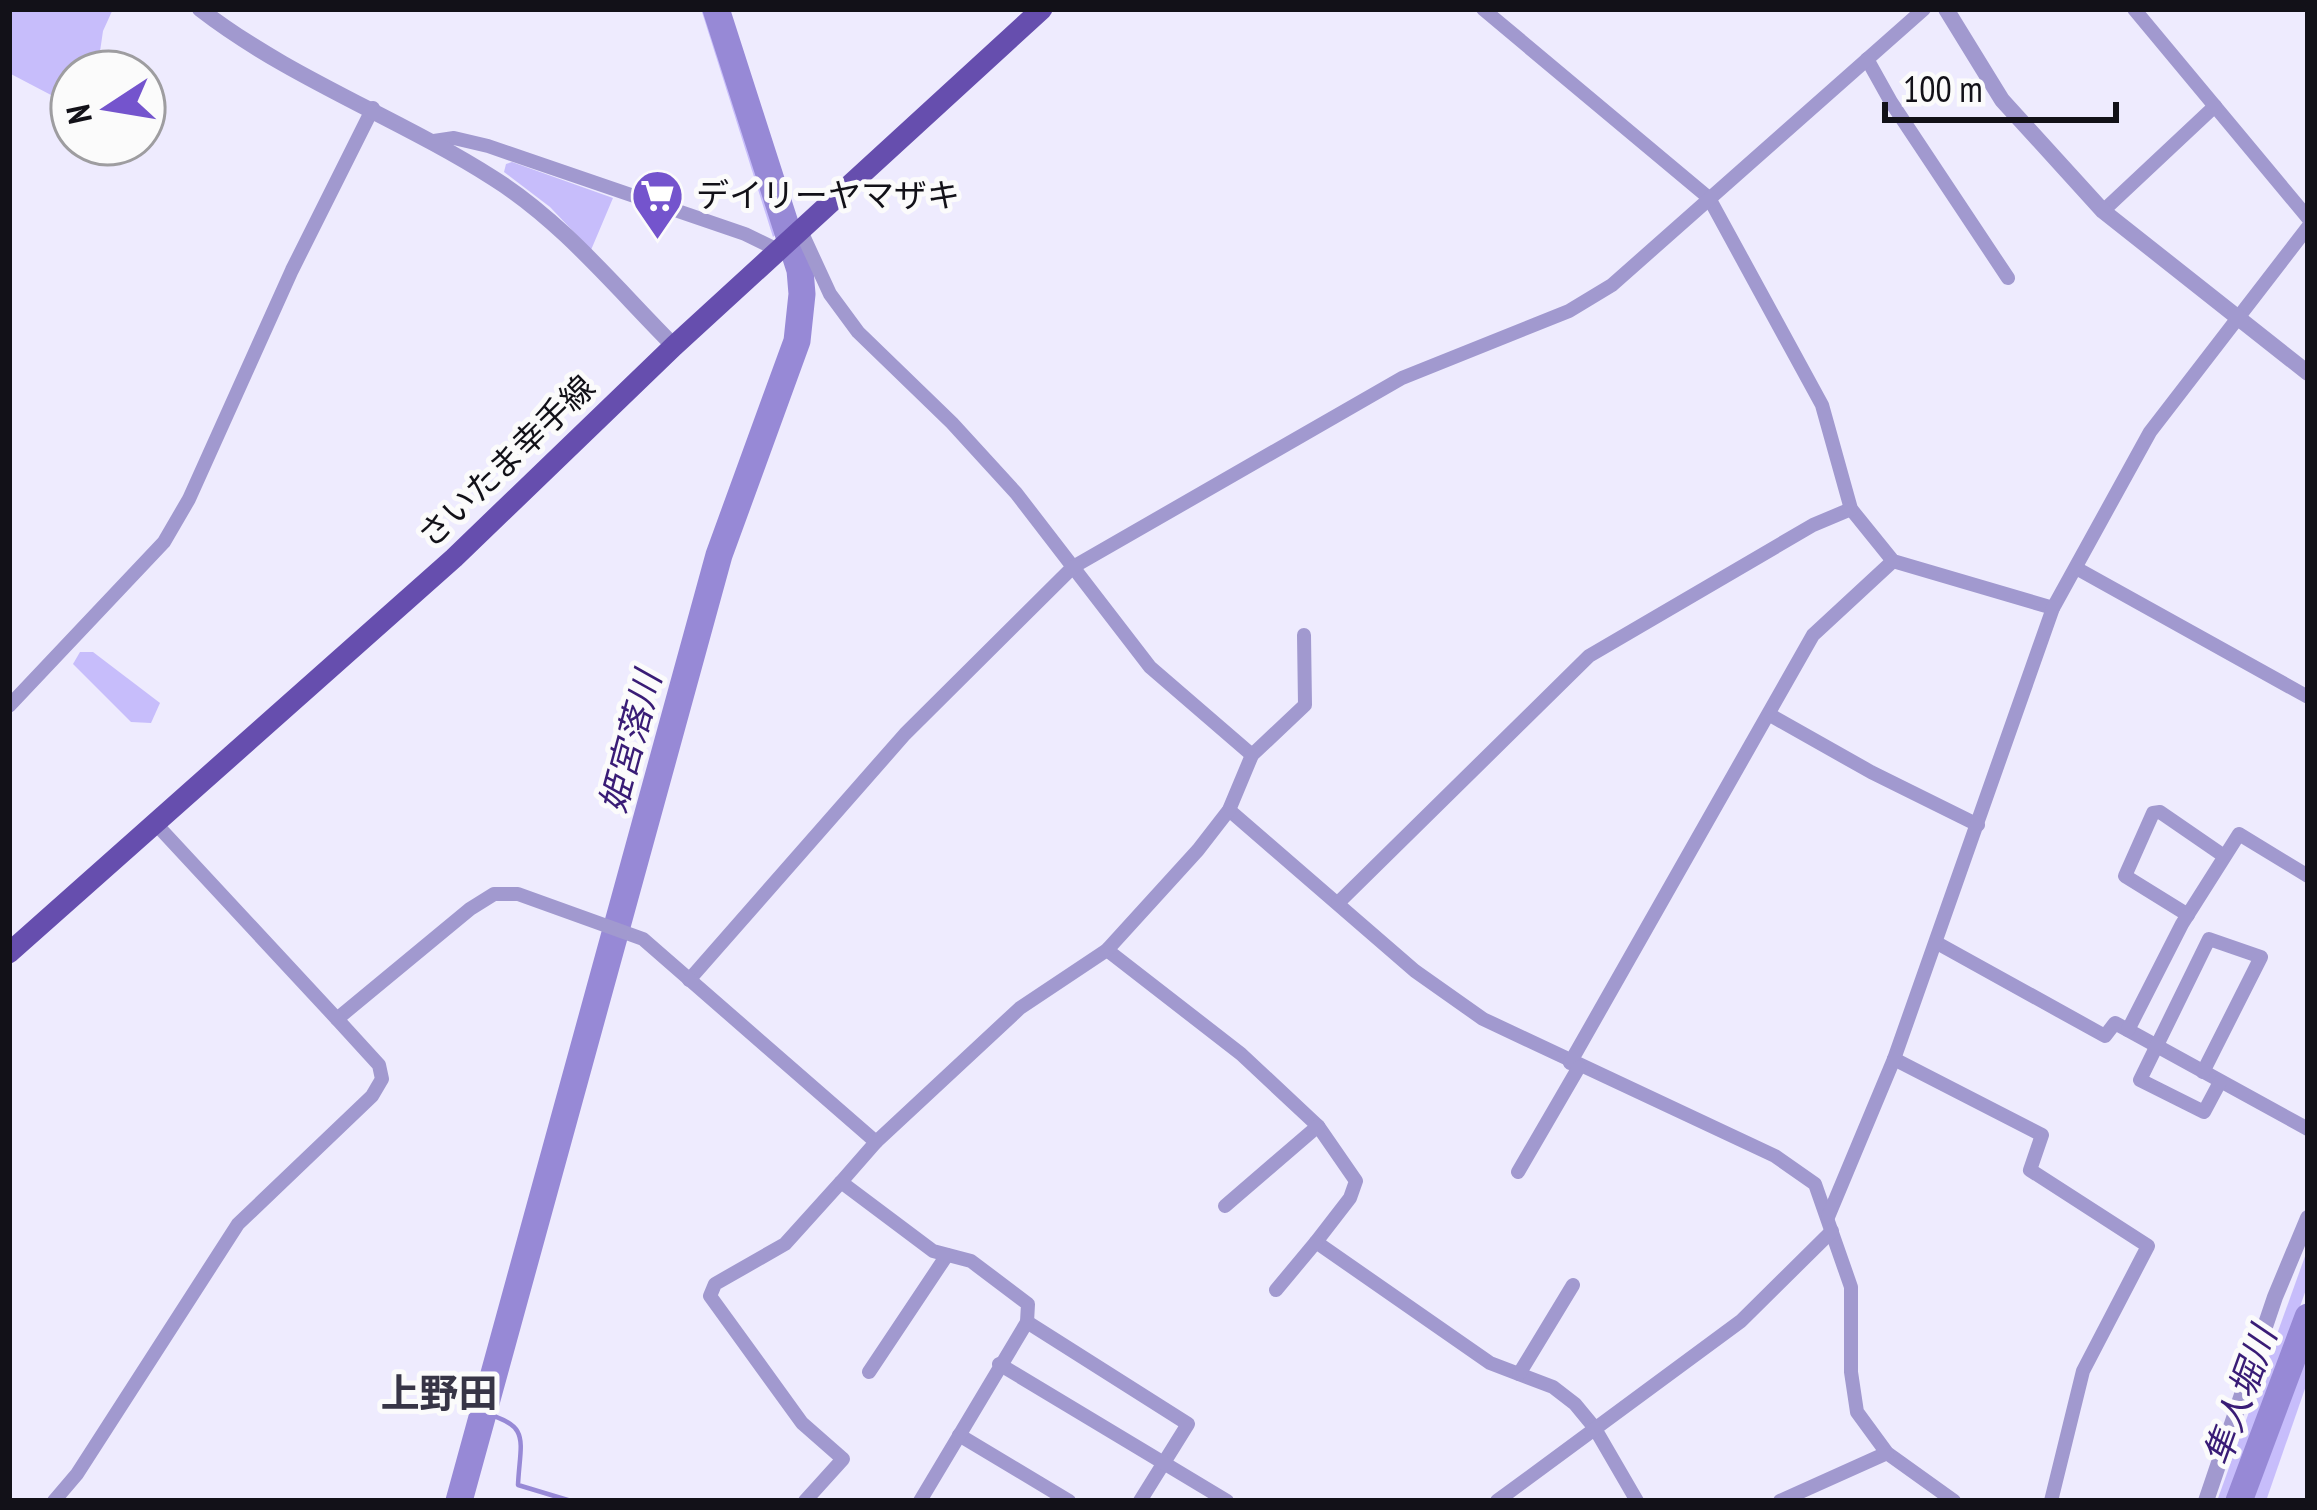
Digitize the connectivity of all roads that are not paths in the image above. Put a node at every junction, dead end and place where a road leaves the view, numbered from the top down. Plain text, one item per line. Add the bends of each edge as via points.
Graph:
1 (200, 9) edge
2 (1042, 9) edge
3 (1484, 9) edge
4 (1924, 9) edge
5 (1946, 9) edge
6 (2134, 9) edge
7 (1867, 59) junction
8 (2215, 106) junction
9 (373, 108) junction
10 (434, 142) junction
11 (1709, 198) junction
12 (2103, 211) junction
13 (2308, 223) edge
14 (801, 231) junction
15 (777, 252) junction
16 (2008, 278) dead end
17 (2238, 320) junction
18 (674, 346) junction
19 (2308, 373) edge
20 (1851, 508) junction
21 (1893, 561) junction
22 (1073, 567) junction
23 (2076, 568) junction
24 (2053, 608) junction
25 (1304, 635) dead end
26 (2308, 697) edge
27 (9, 706) edge
28 (1770, 715) junction
29 (1252, 755) junction
30 (1228, 810) junction
31 (155, 824) junction
32 (1978, 825) junction
33 (2224, 856) junction
34 (2308, 877) edge
35 (1338, 903) junction
36 (2188, 915) junction
37 (1936, 943) junction
38 (1107, 950) junction
39 (9, 953) edge
40 (689, 980) junction
41 (338, 1018) junction
42 (2128, 1030) junction
43 (2158, 1047) junction
44 (1894, 1060) junction
45 (1575, 1065) junction
46 (2203, 1072) junction
47 (2220, 1082) junction
48 (1318, 1126) junction
49 (2308, 1129) edge
50 (876, 1142) junction
51 (1519, 1172) dead end
52 (841, 1182) junction
53 (1225, 1206) dead end
54 (2308, 1218) edge
55 (1830, 1224) junction
56 (1316, 1242) junction
57 (946, 1255) junction
58 (1573, 1285) dead end
59 (1276, 1290) dead end
60 (1027, 1322) junction
61 (999, 1364) junction
62 (869, 1372) dead end
63 (1519, 1374) junction
64 (1594, 1427) junction
65 (959, 1435) junction
66 (1887, 1453) junction
67 (1164, 1462) junction
68 (54, 1501) edge
69 (805, 1501) edge
70 (920, 1501) edge
71 (1069, 1501) edge
72 (1140, 1501) edge
73 (1226, 1501) edge
74 (1497, 1501) edge
75 (1637, 1501) edge
76 (1780, 1501) edge
77 (1954, 1501) edge
78 (2051, 1501) edge
79 (2206, 1501) edge

1 - 9 street
2 - 14 main road, さいたま幸手線
3 - 11 street
4 - 7 street
5 - 12 street via 2002,100
6 - 8 street
7 - 11 street
7 - 16 street
8 - 12 street
8 - 13 street
9 - 10 street
9 - 27 street via 164,542
10 - 15 street via 488,146
10 - 18 street via 544,217
11 - 20 street via 1822,405
11 - 22 street via 1612,285 1569,310 1402,378
12 - 17 street
13 - 17 street
14 - 15 main road, さいたま幸手線
14 - 22 street via 858,332 952,423
15 - 18 main road, さいたま幸手線
17 - 19 street
17 - 23 street via 2150,432
18 - 31 main road, さいたま幸手線 via 454,558
20 - 21 street
20 - 35 street via 1589,656
21 - 24 street
21 - 28 street via 1813,635
22 - 29 street via 1150,667
22 - 40 street via 905,734
23 - 24 street
23 - 26 street
24 - 32 street
25 - 29 street via 1305,705
28 - 32 street
28 - 45 street
29 - 30 street
30 - 35 street
30 - 38 street
31 - 39 main road, さいたま幸手線
31 - 41 street
32 - 37 street
33 - 34 street via 2240,834
33 - 36 street
33 - 36 street via 2153,813 2125,876
35 - 45 street via 1483,1019
36 - 42 street
37 - 42 street via 2105,1036 2115,1023
37 - 44 street
38 - 48 street
38 - 50 street via 1020,1008
40 - 41 street via 644,939 518,894 494,894
40 - 50 street
41 - 68 street via 382,1079 238,1223
42 - 43 street
43 - 46 street
43 - 46 street via 2209,939 2260,957
43 - 47 street via 2140,1080 2204,1112
44 - 55 street
44 - 78 street via 2042,1135 2030,1170 2148,1246 2083,1371
45 - 51 street
45 - 55 street via 1775,1156 1815,1184
46 - 47 street
47 - 49 street
48 - 53 street
48 - 56 street via 1356,1181
50 - 52 street
52 - 57 street
52 - 69 street via 784,1244 715,1284 710,1296 802,1424 843,1459
54 - 79 street
55 - 64 street via 1741,1321
55 - 66 street via 1851,1287 1857,1412
56 - 59 street
56 - 63 street via 1490,1363
57 - 60 street via 971,1261 1028,1304
57 - 62 street
58 - 63 street
60 - 61 street
60 - 67 street via 1188,1424
61 - 65 street
61 - 67 street
63 - 64 street via 1553,1387
64 - 74 street
64 - 75 street
65 - 70 street
65 - 71 street
66 - 76 street
66 - 77 street
67 - 72 street
67 - 73 street

